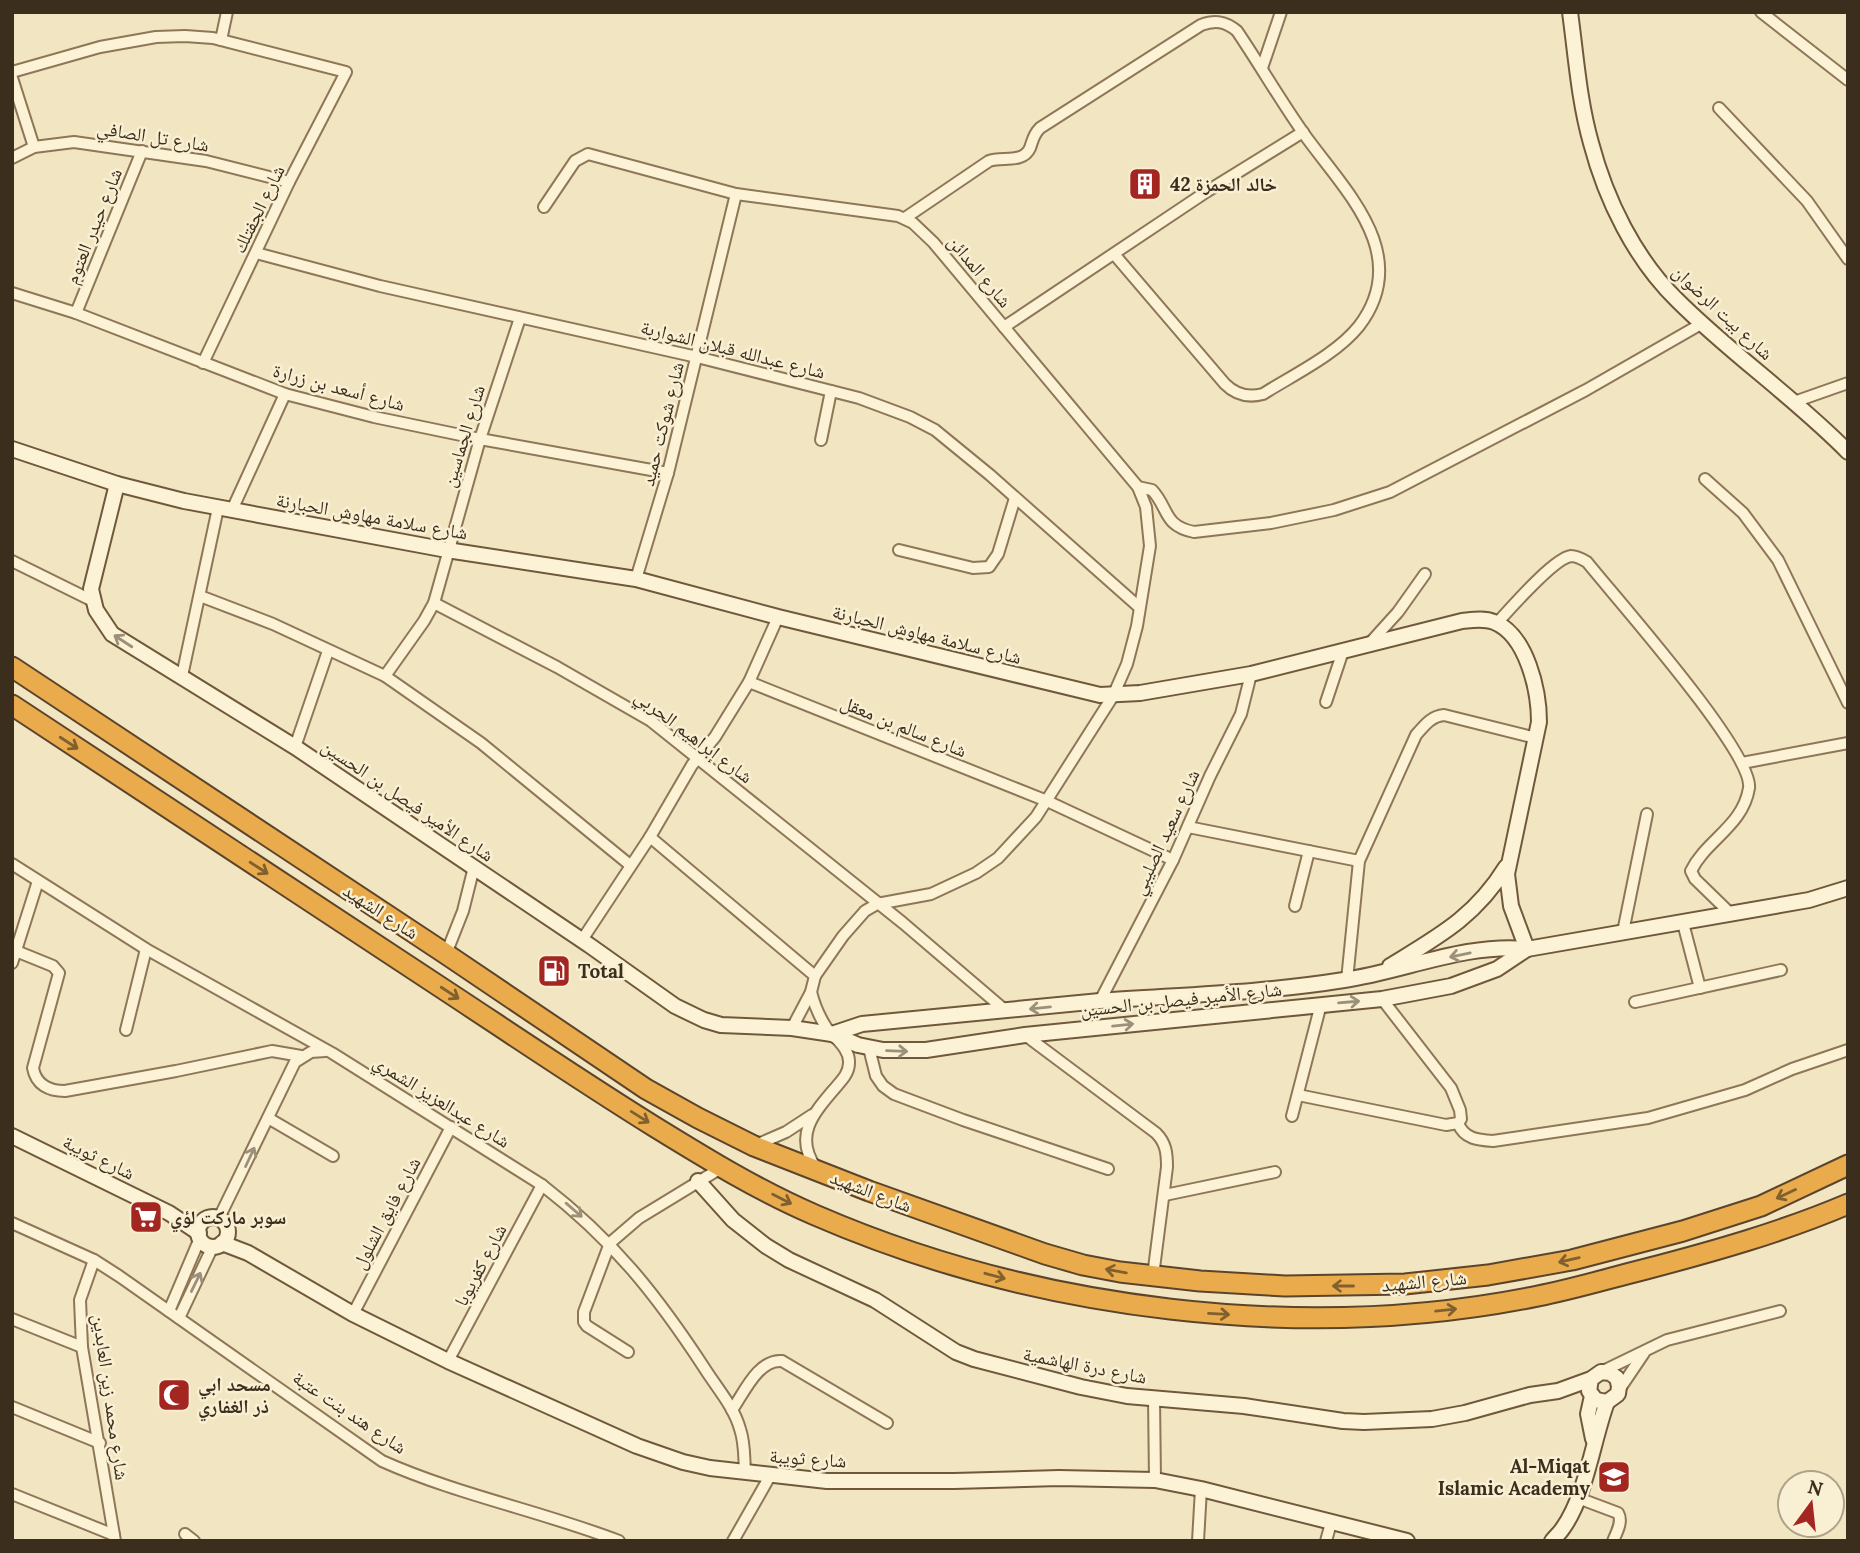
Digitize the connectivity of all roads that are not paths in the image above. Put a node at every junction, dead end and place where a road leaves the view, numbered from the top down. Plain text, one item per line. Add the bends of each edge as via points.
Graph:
1 (227, 12) edge
2 (1224, 12) edge
3 (1281, 12) edge
4 (1570, 12) edge
5 (1761, 12) edge
6 (1231, 26) junction
7 (221, 40) junction
8 (1262, 68) junction
9 (12, 72) edge
10 (12, 78) edge
11 (1848, 80) edge
12 (1719, 108) dead end
13 (1303, 132) junction
14 (34, 146) junction
15 (142, 151) junction
16 (12, 158) edge
17 (289, 182) junction
18 (736, 194) junction
19 (544, 207) dead end
20 (905, 218) junction
21 (256, 253) junction
22 (1114, 254) junction
23 (1848, 259) edge
24 (12, 293) edge
25 (76, 313) junction
26 (520, 318) junction
27 (1701, 324) junction
28 (1004, 327) junction
29 (698, 357) junction
30 (203, 363) junction
31 (1848, 383) edge
32 (831, 391) junction
33 (285, 394) junction
34 (1794, 402) junction
35 (480, 439) junction
36 (821, 440) dead end
37 (12, 449) edge
38 (1848, 452) edge
39 (668, 473) junction
40 (1705, 479) dead end
41 (117, 484) junction
42 (1138, 487) junction
43 (1014, 498) junction
44 (225, 509) junction
45 (447, 550) junction
46 (899, 550) dead end
47 (12, 561) edge
48 (1425, 574) dead end
49 (636, 579) junction
50 (200, 596) junction
51 (93, 601) junction
52 (433, 603) junction
53 (1139, 607) junction
54 (778, 617) junction
55 (1497, 623) junction
56 (1370, 644) junction
57 (328, 651) junction
58 (1343, 651) junction
59 (12, 667) edge
60 (1251, 674) junction
61 (182, 676) junction
62 (385, 676) junction
63 (749, 682) junction
64 (1114, 696) junction
65 (1326, 702) dead end
66 (1848, 703) edge
67 (12, 705) edge
68 (1536, 738) junction
69 (1848, 743) edge
70 (295, 747) junction
71 (698, 757) junction
72 (1742, 763) junction
73 (1047, 801) junction
74 (1647, 814) dead end
75 (1188, 827) junction
76 (650, 837) junction
77 (1309, 851) junction
78 (1173, 860) junction
79 (1359, 861) junction
80 (1509, 863) junction
81 (12, 864) edge
82 (631, 865) junction
83 (474, 867) junction
84 (38, 881) junction
85 (1848, 888) edge
86 (877, 904) junction
87 (1295, 906) dead end
88 (1730, 913) junction
89 (1683, 922) junction
90 (1623, 932) junction
91 (582, 940) junction
92 (146, 949) junction
93 (1527, 949) junction
94 (446, 954) junction
95 (14, 957) edge
96 (1781, 970) dead end
97 (1382, 971) junction
98 (815, 976) junction
99 (1347, 980) junction
100 (1700, 988) junction
101 (811, 992) junction
102 (1382, 999) junction
103 (1100, 1002) junction
104 (1635, 1002) dead end
105 (1321, 1004) junction
106 (1006, 1011) junction
107 (792, 1028) junction
108 (126, 1030) dead end
109 (832, 1034) junction
110 (1025, 1035) junction
111 (869, 1048) junction
112 (1848, 1050) edge
113 (332, 1053) junction
114 (301, 1056) junction
115 (1298, 1095) junction
116 (814, 1113) junction
117 (1292, 1116) dead end
118 (268, 1118) junction
119 (1458, 1124) junction
120 (451, 1127) junction
121 (12, 1136) edge
122 (754, 1146) junction
123 (333, 1156) dead end
124 (1848, 1166) edge
125 (721, 1168) junction
126 (1108, 1169) dead end
127 (817, 1170) junction
128 (1275, 1172) dead end
129 (698, 1181) junction
130 (542, 1185) junction
131 (1165, 1195) junction
132 (1848, 1204) edge
133 (12, 1223) edge
134 (212, 1233) junction
135 (610, 1243) junction
136 (94, 1260) junction
137 (1153, 1276) junction
138 (1780, 1311) dead end
139 (174, 1314) junction
140 (353, 1314) junction
141 (12, 1319) edge
142 (82, 1347) junction
143 (1645, 1350) junction
144 (628, 1352) dead end
145 (448, 1361) junction
146 (1596, 1375) junction
147 (1619, 1390) junction
148 (1558, 1391) junction
149 (1591, 1395) junction
150 (1154, 1398) junction
151 (1607, 1402) junction
152 (12, 1407) edge
153 (732, 1410) junction
154 (887, 1423) dead end
155 (1594, 1441) junction
156 (100, 1443) junction
157 (745, 1472) junction
158 (770, 1476) junction
159 (1155, 1480) junction
160 (1200, 1489) junction
161 (12, 1494) edge
162 (1578, 1498) junction
163 (1331, 1523) junction
164 (1559, 1537) edge
165 (114, 1538) edge
166 (619, 1541) edge
167 (733, 1541) edge
168 (1198, 1541) edge
169 (1326, 1541) edge
170 (1407, 1541) edge
171 (1613, 1541) edge

1 - 7 street
2 - 6 street
3 - 8 street
4 - 27 street, شارع بيت الرضوان via 1581,97 1602,178 1640,256
5 - 11 street
6 - 8 street
6 - 20 street via 1201,25 1040,128 1027,152 1014,160 989,161
7 - 9 street via 156,37 100,47
7 - 17 street, شارع الجفتلك via 346,72
8 - 13 street
10 - 14 street
12 - 23 street via 1807,201
13 - 22 street
13 - 22 street via 1366,218 1377,248 1378,281 1368,311 1332,350 1263,394 1236,392
14 - 15 street, شارع تل الصافي via 74,142
14 - 16 street, شارع تل الصافي
15 - 17 street, شارع تل الصافي
15 - 25 street, شارع حيدر العتوم
17 - 21 street, شارع الجفتلك
18 - 19 street, شارع المدائن via 588,154 575,161
18 - 20 street, شارع المدائن
18 - 29 street, شارع شوكت حميد
20 - 28 street, شارع المدائن via 927,235
21 - 26 street, شارع عبدالله قبلان الشواربة
21 - 30 street, شارع الجفتلك
22 - 28 street
24 - 25 street, شارع أسعد بن زرارة
25 - 30 street, شارع أسعد بن زرارة
26 - 29 street, شارع عبدالله قبلان الشواربة
26 - 35 street, شارع الجماسين
27 - 34 street, شارع بيت الرضوان
27 - 42 street via 1433,472 1343,508 1194,532 1172,523 1155,492
28 - 42 street, شارع المدائن
29 - 32 street, شارع عبدالله قبلان الشواربة
29 - 39 street, شارع شوكت حميد
30 - 33 street, شارع أسعد بن زرارة
31 - 34 street
32 - 36 street
32 - 43 street, شارع عبدالله قبلان الشواربة via 883,406 935,430
33 - 35 street, شارع أسعد بن زرارة
33 - 44 street
34 - 38 street, شارع بيت الرضوان
35 - 39 street, شارع أسعد بن زرارة
35 - 45 street, شارع الجماسين
37 - 41 street, شارع سلامة مهاوش الحبارنة
39 - 49 street, شارع شوكت حميد
40 - 66 street via 1743,513 1778,560
41 - 44 street, شارع سلامة مهاوش الحبارنة
41 - 51 street via 93,576
42 - 53 street, شارع المدائن via 1146,507 1150,547
43 - 46 street via 998,554 989,566 973,568
43 - 53 street, شارع عبدالله قبلان الشواربة
44 - 45 street, شارع سلامة مهاوش الحبارنة
44 - 50 street
45 - 49 street, شارع سلامة مهاوش الحبارنة
45 - 52 street, شارع الجماسين
47 - 51 street
48 - 56 street
49 - 54 street, شارع سلامة مهاوش الحبارنة
50 - 57 street
50 - 61 street
61 -> 51 street, شارع الأمير فيصل بن الحسين via 112,634
52 - 62 street, شارع الجماسين
52 - 71 street, شارع إبراهيم الحربي via 606,694
53 - 64 street, شارع المدائن via 1130,654
54 - 63 street
54 - 64 street, شارع سلامة مهاوش الحبارنة
55 - 56 street, شارع سلامة مهاوش الحبارنة via 1462,621
55 - 68 street via 1516,642 1533,674 1539,709
55 - 72 street via 1561,561 1571,556 1587,562 1673,663
56 - 58 street, شارع سلامة مهاوش الحبارنة
57 - 62 street
57 - 70 street
58 - 60 street, شارع سلامة مهاوش الحبارنة
58 - 65 street
59 - 94 highway, شارع الشهيد
60 - 64 street, شارع سلامة مهاوش الحبارنة
60 - 75 street, شارع سعيد الصليبي via 1241,714
61 - 70 street, شارع الأمير فيصل بن الحسين
62 - 82 street via 481,743
63 - 71 street
63 - 73 street, شارع سالم بن معقل
64 - 73 street, شارع المدائن
67 -> 125 highway, شارع الشهيد
68 - 79 street via 1444,715 1429,720 1416,735
68 - 80 street
69 - 72 street
70 - 83 street, شارع الأمير فيصل بن الحسين
71 - 76 street
71 - 86 street, شارع إبراهيم الحربي
72 - 88 street via 1749,784 1740,814 1692,871
73 - 78 street, شارع سالم بن معقل
73 - 86 street, شارع المدائن via 1037,817 987,866 931,894
74 - 90 street
75 - 77 street
75 - 78 street, شارع سعيد الصليبي
76 - 82 street
76 - 98 street
77 - 79 street
77 - 87 street
78 - 103 street, شارع سعيد الصليبي
79 - 99 street
80 - 93 street via 1508,895
80 - 97 street via 1472,912
81 - 84 street, شارع عبدالعزيز الشمري
82 - 91 street
83 - 91 street, شارع الأمير فيصل بن الحسين
83 - 94 street
84 - 92 street, شارع عبدالعزيز الشمري
84 - 95 street
85 - 88 street, شارع الأمير فيصل بن الحسين via 1809,900
86 - 98 street via 856,920
86 - 106 street, شارع إبراهيم الحربي
88 - 89 street, شارع الأمير فيصل بن الحسين
89 - 90 street, شارع الأمير فيصل بن الحسين
89 - 100 street
90 - 93 street, شارع الأمير فيصل بن الحسين
91 - 107 street, شارع الأمير فيصل بن الحسين via 688,1013 721,1024
92 - 108 street
92 - 113 street, شارع عبدالعزيز الشمري
93 -> 97 street, شارع الأمير فيصل بن الحسين via 1480,951
93 - 102 street, شارع الأمير فيصل بن الحسين via 1497,969 1451,986
94 - 122 highway, شارع الشهيد via 646,1089
95 - 114 street via 53,966 60,973 33,1068 39,1082 52,1090 176,1072 272,1051
96 - 100 street
97 - 99 street, شارع الأمير فيصل بن الحسين
98 - 101 street
99 - 103 street, شارع الأمير فيصل بن الحسين via 1223,995
100 - 104 street
101 - 107 street
101 - 109 street
105 -> 102 street, شارع الأمير فيصل بن الحسين
102 - 119 street via 1455,1096 1461,1115
103 -> 106 street, شارع الأمير فيصل بن الحسين
110 -> 105 street, شارع الأمير فيصل بن الحسين
105 - 115 street
106 - 109 street, شارع الأمير فيصل بن الحسين via 862,1024
107 - 109 street, شارع الأمير فيصل بن الحسين
109 - 111 street, شارع الأمير فيصل بن الحسين
109 - 116 street via 846,1052 848,1069
111 -> 110 street, شارع الأمير فيصل بن الحسين via 919,1051
110 - 131 street via 1160,1137 1167,1156
111 - 126 street via 876,1076 894,1094
112 - 119 street via 1745,1090 1637,1120 1493,1141 1469,1137
113 - 114 street via 322,1050
113 - 120 street, شارع عبدالعزيز الشمري
114 - 118 street via 290,1069
115 - 117 street
115 - 119 street
116 - 122 street
116 - 127 street via 806,1136
118 - 123 street
134 -> 118 street
120 - 130 street, شارع عبدالعزيز الشمري
120 - 140 street, شارع فايق الشلول
121 - 134 street, شارع ثويبة
122 - 127 highway, شارع الشهيد
124 -> 137 highway, شارع الشهيد via 1761,1206 1648,1241 1530,1269 1447,1281 1362,1286 1253,1285
125 - 129 street
125 -> 132 highway, شارع الشهيد via 836,1224 970,1269 1153,1308 1242,1315 1420,1313 1536,1297 1735,1245
137 -> 127 highway, شارع الشهيد via 1045,1254
128 - 131 street
129 - 135 street via 639,1218
129 - 150 street, شارع درة الهاشمية via 733,1220 766,1246 875,1300 956,1352 1056,1381
130 -> 135 street, شارع عبدالعزيز الشمري
130 - 145 street, شارع كفريوبا
131 - 137 street
133 - 136 street, شارع هند بنت عتبة
134 - 139 street
134 - 140 street, شارع ثويبة
135 - 144 street via 584,1322
135 - 153 street, شارع عبدالعزيز الشمري via 662,1305
136 - 139 street, شارع هند بنت عتبة
136 - 142 street, شارع محمد زين العابدين via 80,1300
138 - 143 street via 1667,1340
139 - 166 street, شارع هند بنت عتبة via 382,1461 415,1476
140 - 145 street, شارع ثويبة
141 - 142 street
142 - 156 street, شارع محمد زين العابدين
143 - 146 street
143 - 147 street
145 - 157 street, شارع ثويبة via 659,1455
146 - 147 street via 1614,1375
146 - 148 street, شارع درة الهاشمية
146 - 149 street via 1589,1386
147 - 151 street
148 - 149 street, شارع درة الهاشمية
148 - 150 street, شارع درة الهاشمية via 1449,1416 1364,1422
149 - 151 street
149 - 155 street via 1588,1414
150 - 159 street
151 - 155 street
152 - 156 street
153 - 154 street via 764,1365 782,1361
153 - 157 street, شارع عبدالعزيز الشمري via 742,1437
155 - 162 street
156 - 165 street, شارع محمد زين العابدين
157 - 158 street, شارع ثويبة
158 - 159 street, شارع ثويبة via 827,1481
158 - 167 street
159 - 160 street, شارع ثويبة
160 - 163 street, شارع ثويبة
160 - 168 street
161 - 165 street
162 - 164 street
162 - 171 street via 1618,1513 1620,1523
163 - 169 street
163 - 170 street, شارع ثويبة

